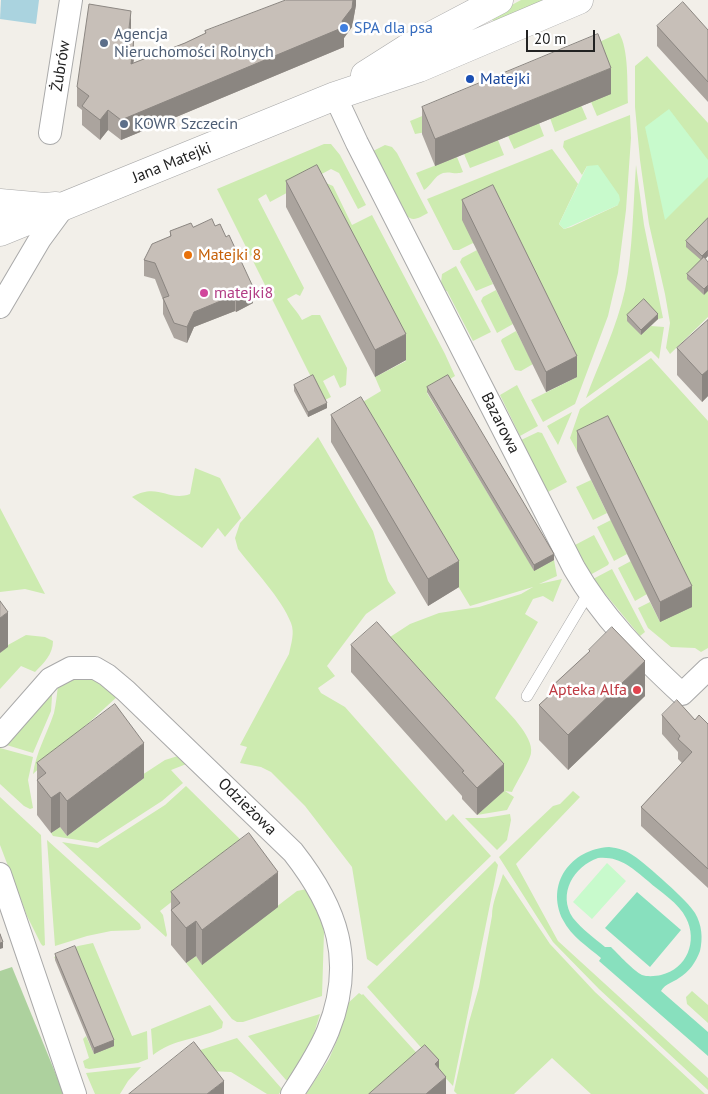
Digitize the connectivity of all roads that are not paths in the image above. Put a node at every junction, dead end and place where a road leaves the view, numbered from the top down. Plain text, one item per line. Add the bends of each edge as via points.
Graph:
1 (71, 0) edge
2 (499, 0) edge
3 (579, 0) edge
4 (335, 96) junction
5 (50, 133) dead end
6 (0, 203) edge
7 (65, 205) junction
8 (0, 232) edge
9 (0, 306) edge
10 (588, 594) junction
11 (708, 669) edge
12 (526, 696) dead end
13 (0, 736) edge
14 (0, 874) edge
15 (75, 1094) edge
16 (292, 1094) edge

1 - 5 street, Żubrów
2 - 4 street, Jana Matejki via 406,49
3 - 4 street, Jana Matejki via 419,68
4 - 7 street, Jana Matejki
4 - 10 street, Bazarowa
6 - 7 street via 45,207
7 - 8 street, Jana Matejki
7 - 9 street via 40,238
10 - 11 street, Bazarowa via 631,645 682,694
10 - 12 lane
13 - 16 street, Odzieżowa via 50,679 71,668 95,668 126,691 293,852 328,904 337,930 341,960 335,1011 328,1031
14 - 15 street

